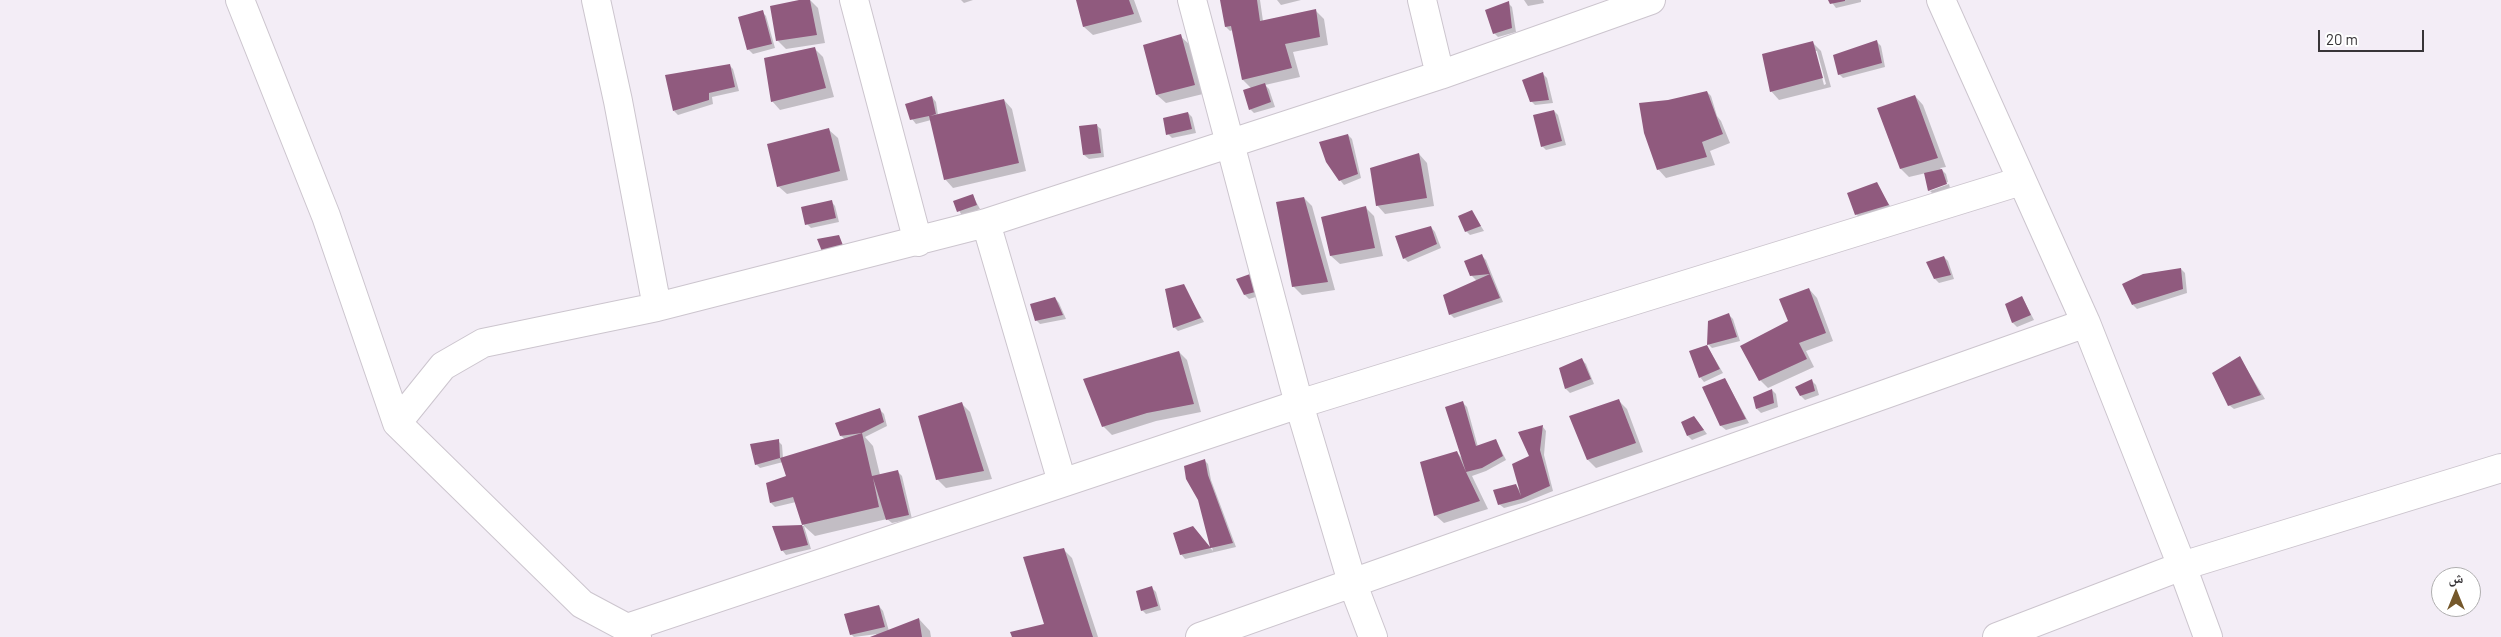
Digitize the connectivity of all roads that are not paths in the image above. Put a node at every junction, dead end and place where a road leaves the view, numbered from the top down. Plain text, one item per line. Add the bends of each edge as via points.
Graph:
1 (240, 0) edge
2 (596, 0) edge
3 (854, 0) edge
4 (1192, 0) edge
5 (1422, 0) edge
6 (1652, 0) edge
7 (1941, 0) edge
8 (1440, 75) junction
9 (1229, 142) junction
10 (2021, 181) junction
11 (986, 223) junction
12 (918, 242) junction
13 (657, 307) junction
14 (2086, 324) junction
15 (1299, 404) junction
16 (397, 423) junction
17 (2501, 468) edge
18 (1062, 482) junction
19 (2182, 566) junction
20 (1352, 582) junction
21 (632, 632) edge
22 (1200, 637) edge
23 (1373, 637) edge
24 (1997, 637) edge
25 (2208, 637) edge

1 - 16 street via 326,216
2 - 13 street
3 - 12 street
4 - 9 street
5 - 8 street
6 - 8 street
7 - 10 street
8 - 9 street
9 - 11 street
9 - 15 street
10 - 14 street
10 - 15 street
11 - 12 street
11 - 18 street
12 - 13 street
13 - 16 street via 483,344 443,366
14 - 19 street
14 - 20 street
15 - 18 street
15 - 20 street
16 - 21 street via 582,604
17 - 19 street
18 - 21 street
19 - 24 street
19 - 25 street
20 - 22 street
20 - 23 street

